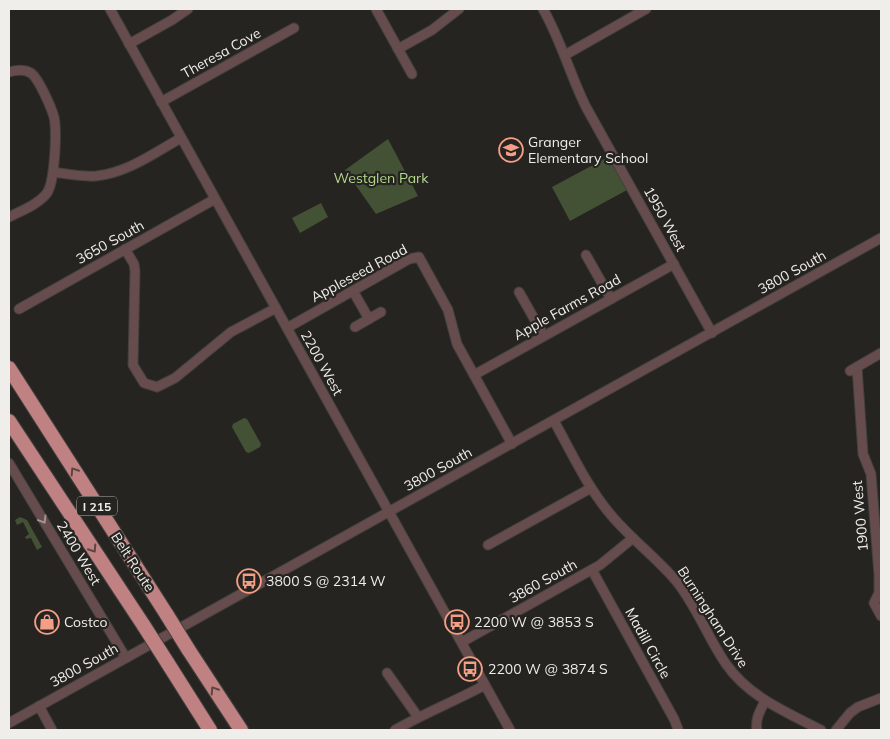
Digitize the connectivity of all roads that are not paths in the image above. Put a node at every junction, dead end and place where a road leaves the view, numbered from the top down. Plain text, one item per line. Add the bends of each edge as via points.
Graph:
1 (110, 9) edge
2 (188, 9) edge
3 (376, 9) edge
4 (459, 9) edge
5 (543, 9) edge
6 (646, 9) edge
7 (294, 28) dead end
8 (129, 44) junction
9 (398, 49) junction
10 (565, 55) junction
11 (9, 72) edge
12 (412, 74) dead end
13 (161, 102) junction
14 (181, 138) junction
15 (53, 172) junction
16 (215, 199) junction
17 (9, 217) edge
18 (881, 238) edge
19 (125, 249) junction
20 (586, 254) dead end
21 (674, 264) junction
22 (353, 290) junction
23 (519, 292) dead end
24 (611, 299) junction
25 (276, 308) junction
26 (19, 309) dead end
27 (381, 312) dead end
28 (369, 319) junction
29 (355, 327) dead end
30 (287, 328) junction
31 (712, 333) junction
32 (544, 336) junction
33 (881, 353) edge
34 (9, 361) edge
35 (9, 368) edge
36 (474, 375) junction
37 (27, 397) junction
38 (554, 421) junction
39 (10, 422) edge
40 (512, 444) junction
41 (9, 463) edge
42 (591, 488) junction
43 (881, 489) edge
44 (872, 490) junction
45 (388, 512) junction
46 (633, 538) junction
47 (488, 545) dead end
48 (592, 570) junction
49 (881, 616) edge
50 (462, 642) junction
51 (126, 658) junction
52 (387, 673) dead end
53 (485, 684) junction
54 (881, 698) edge
55 (765, 701) junction
56 (39, 706) junction
57 (418, 717) junction
58 (9, 723) edge
59 (678, 729) edge
60 (52, 730) edge
61 (210, 730) edge
62 (241, 730) edge
63 (395, 730) edge
64 (510, 730) edge
65 (756, 730) edge
66 (821, 730) edge
67 (836, 730) edge

1 - 8 street, 2200 West
2 - 8 street
3 - 9 street
4 - 9 street via 432,30
5 - 10 street, 1950 West
6 - 10 street
7 - 13 street, Theresa Cove
8 - 13 street, 2200 West
9 - 12 street
10 - 21 street, 1950 West via 582,99
11 - 15 street via 22,70 31,73 54,117
13 - 14 street, 2200 West
14 - 15 street via 135,164 111,173 94,176
14 - 16 street, 2200 West
15 - 17 street via 46,195
16 - 19 street, 3650 South
16 - 25 street, 2200 West
18 - 31 street, 3800 South
19 - 25 street via 135,271 133,365 144,383 157,387 175,378 231,332
19 - 26 street, 3650 South
20 - 24 street
21 - 24 street, Apple Farms Road
21 - 31 street, 1950 West
22 - 28 street
22 - 30 street, Appleseed Road
22 - 36 street, Appleseed Road via 409,259 419,257 448,310 457,344
23 - 32 street
24 - 32 street, Apple Farms Road
25 - 30 street, 2200 West
27 - 28 street
28 - 29 street
30 - 45 street, 2200 West
31 - 38 street, 3800 South
32 - 36 street, Apple Farms Road
33 - 44 street, 1900 West via 854,369 863,454 871,474
34 - 37 highway
35 - 37 highway, Belt Route / I 215
36 - 40 street, Appleseed Road
62 -> 37 highway, Belt Route / I 215, bridge
38 - 40 street, 3800 South
38 - 42 street, Burningham Drive
39 -> 61 highway, Belt Route / I 215, bridge
40 - 45 street, 3800 South
41 -> 51 street, 2400 West
42 - 46 street, Burningham Drive
42 - 47 street
43 - 44 street
44 - 49 street, 1900 West via 879,593 874,602
45 - 50 street, 2200 West
45 - 51 street, 3800 South
46 - 48 street, 3860 South
46 - 55 street, Burningham Drive via 678,584 736,677
48 - 50 street, 3860 South
48 - 59 street, Madill Circle
50 - 53 street, 2200 West
51 - 56 street, 3800 South
52 - 57 street
53 - 57 street
53 - 64 street, 2200 West
54 - 67 street via 858,707
55 - 65 street via 757,716
55 - 66 street, Burningham Drive
56 - 58 street, 3800 South
56 - 60 street
57 - 63 street

